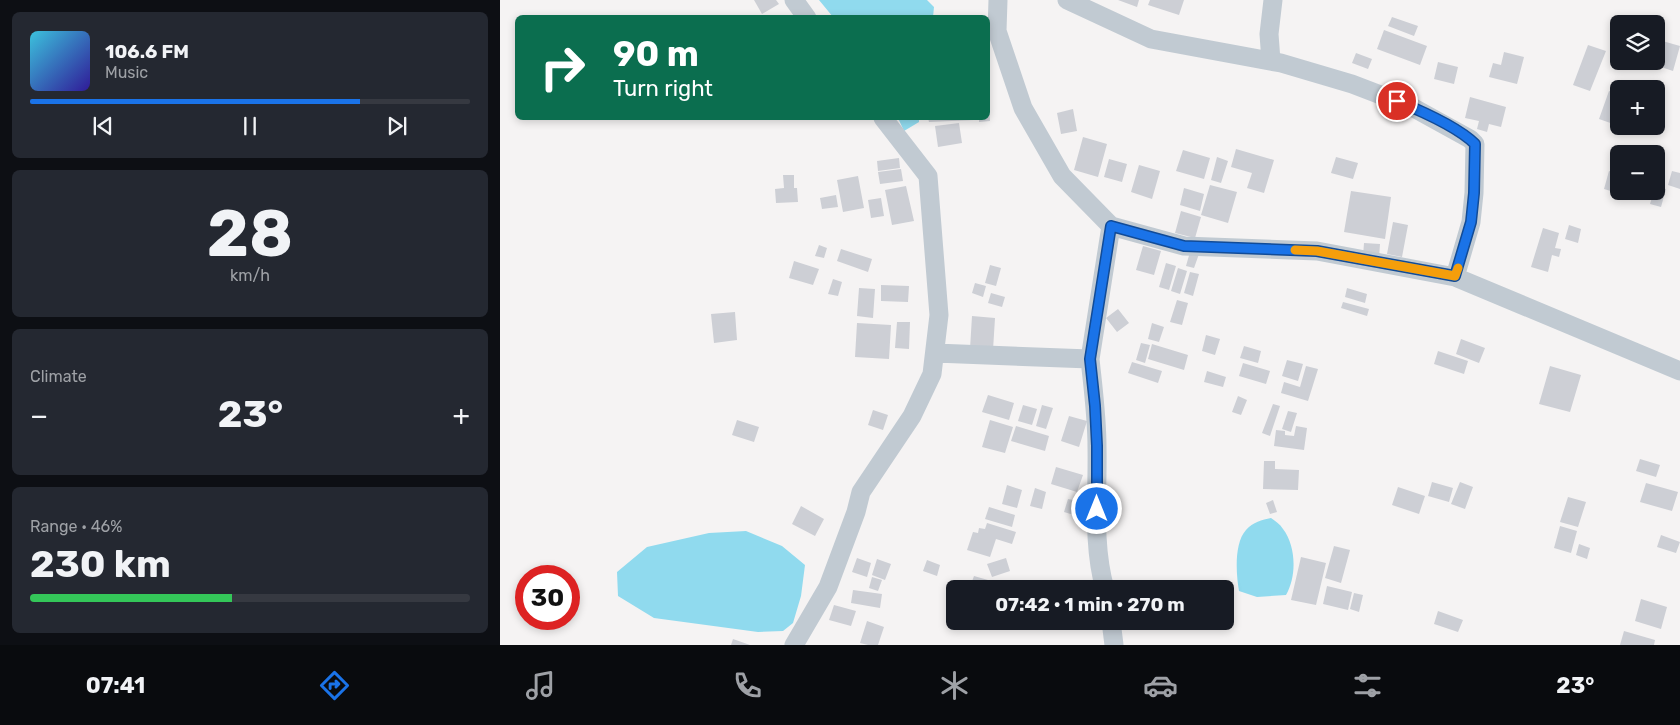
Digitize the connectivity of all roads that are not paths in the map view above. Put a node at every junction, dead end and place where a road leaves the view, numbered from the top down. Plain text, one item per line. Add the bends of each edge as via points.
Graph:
1 (794, 0) edge
2 (998, 0) edge
3 (1067, 0) edge
4 (1273, 0) edge
5 (805, 15) edge
6 (1272, 61) junction
7 (885, 120) edge
8 (1111, 226) junction
9 (1455, 276) junction
10 (935, 354) junction
11 (1090, 359) junction
12 (1680, 371) edge
13 (1102, 580) edge
14 (1112, 630) edge
15 (794, 645) edge
16 (1114, 645) edge

1 - 5 street
2 - 8 street via 997,31 1023,108 1062,176
3 - 6 street via 1150,39
4 - 6 street via 1269,34
6 - 9 street via 1352,84 1412,107 1475,144 1471,222
7 - 10 street via 928,176 939,315
8 - 9 street via 1184,246 1317,251
8 - 11 street
9 - 12 street
10 - 11 street
10 - 15 street via 932,374 912,416 861,492 828,587
11 - 13 street via 1096,416 1097,509
14 - 16 street

